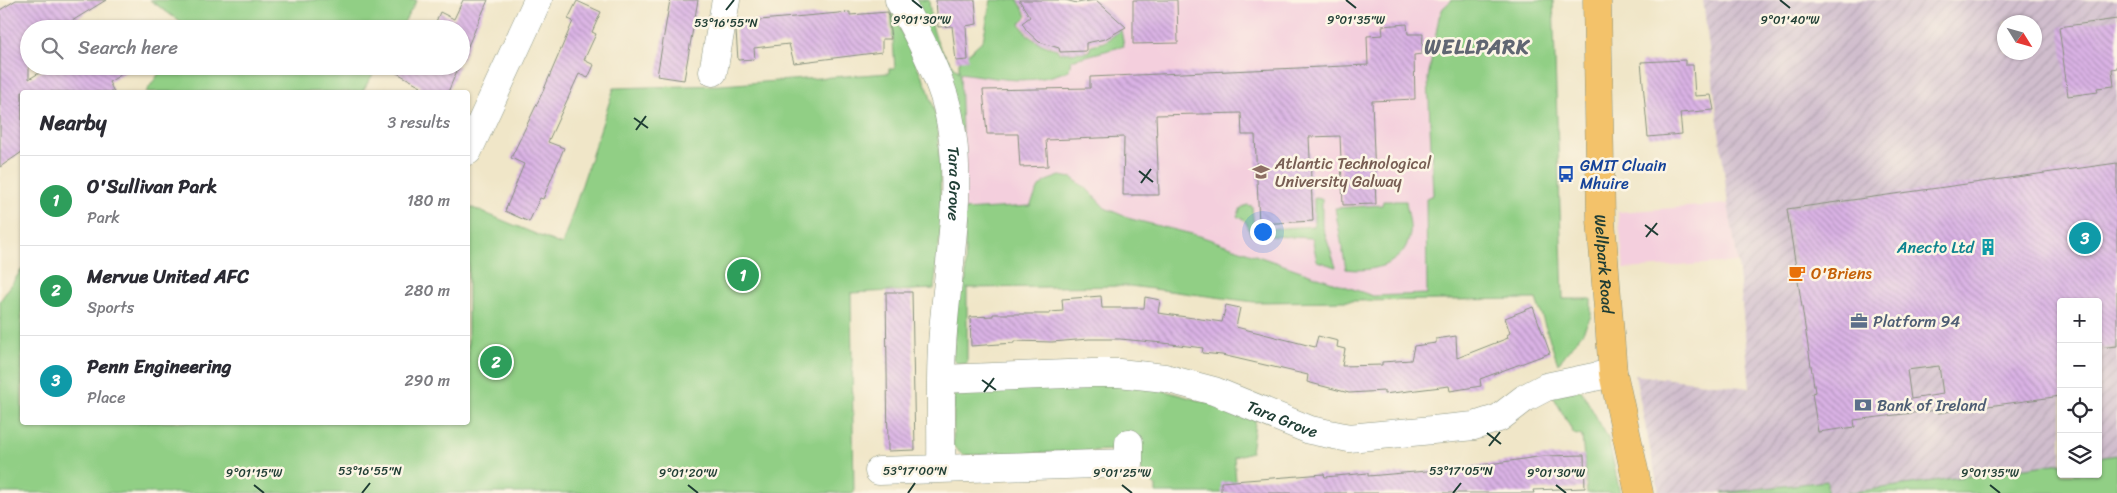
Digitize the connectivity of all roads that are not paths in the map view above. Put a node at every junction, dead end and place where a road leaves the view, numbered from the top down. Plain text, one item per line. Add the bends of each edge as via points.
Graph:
1 (538, 0) edge
2 (726, 0) edge
3 (899, 0) edge
4 (1597, 0) edge
5 (714, 72) dead end
6 (470, 147) edge
7 (1613, 373) junction
8 (942, 379) junction
9 (1128, 443) dead end
10 (941, 468) junction
11 (880, 471) dead end
12 (1639, 493) edge

1 - 6 street
2 - 5 street
3 - 8 street, Tara Grove via 942,90 949,116 954,209
4 - 7 main road, Wellpark Road via 1601,220
7 - 8 street, Tara Grove via 1546,387 1499,418 1474,426 1349,438 1310,430 1214,391 1165,378 1092,373
7 - 12 main road, Wellpark Road
8 - 10 street, Tara Grove
9 - 10 street via 1129,463
10 - 11 street

